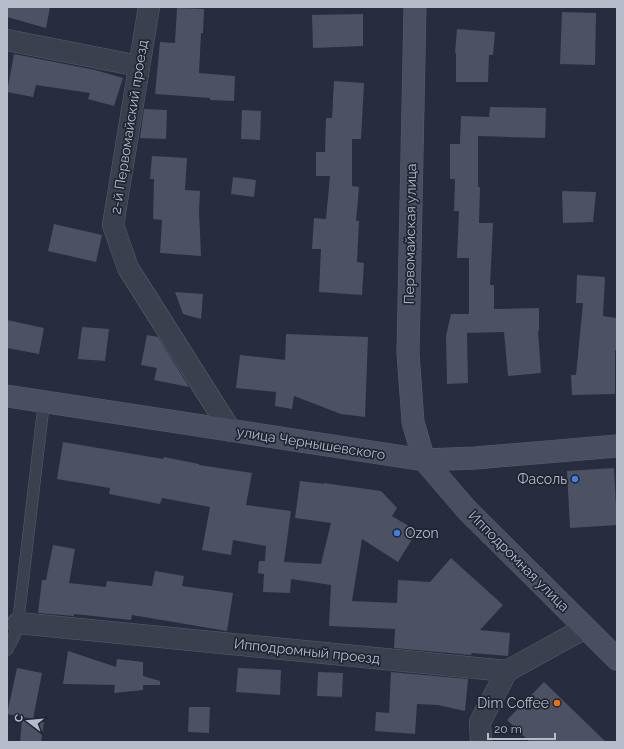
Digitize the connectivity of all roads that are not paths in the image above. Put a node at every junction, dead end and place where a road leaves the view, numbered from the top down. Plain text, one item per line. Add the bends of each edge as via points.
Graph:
1 (148, 7) edge
2 (415, 7) edge
3 (7, 40) edge
4 (139, 66) junction
5 (7, 396) edge
6 (44, 402) junction
7 (231, 431) junction
8 (617, 446) edge
9 (424, 460) junction
10 (18, 623) junction
11 (585, 628) junction
12 (7, 650) edge
13 (617, 659) edge
14 (507, 671) junction
15 (481, 742) edge

1 - 4 street, 2-й Первомайский проезд
2 - 9 street, Первомайская улица via 408,353 412,422
3 - 4 street
4 - 7 street, 2-й Первомайский проезд via 113,225 128,268
5 - 6 street, улица Чернышевского
6 - 7 street, улица Чернышевского
6 - 10 lane
7 - 9 street, улица Чернышевского
8 - 9 street, улица Чернышевского
9 - 11 street, Ипподромная улица via 467,510
10 - 12 lane
10 - 14 street, Ипподромный проезд
11 - 13 street, Ипподромная улица
11 - 14 street
14 - 15 street via 480,722

